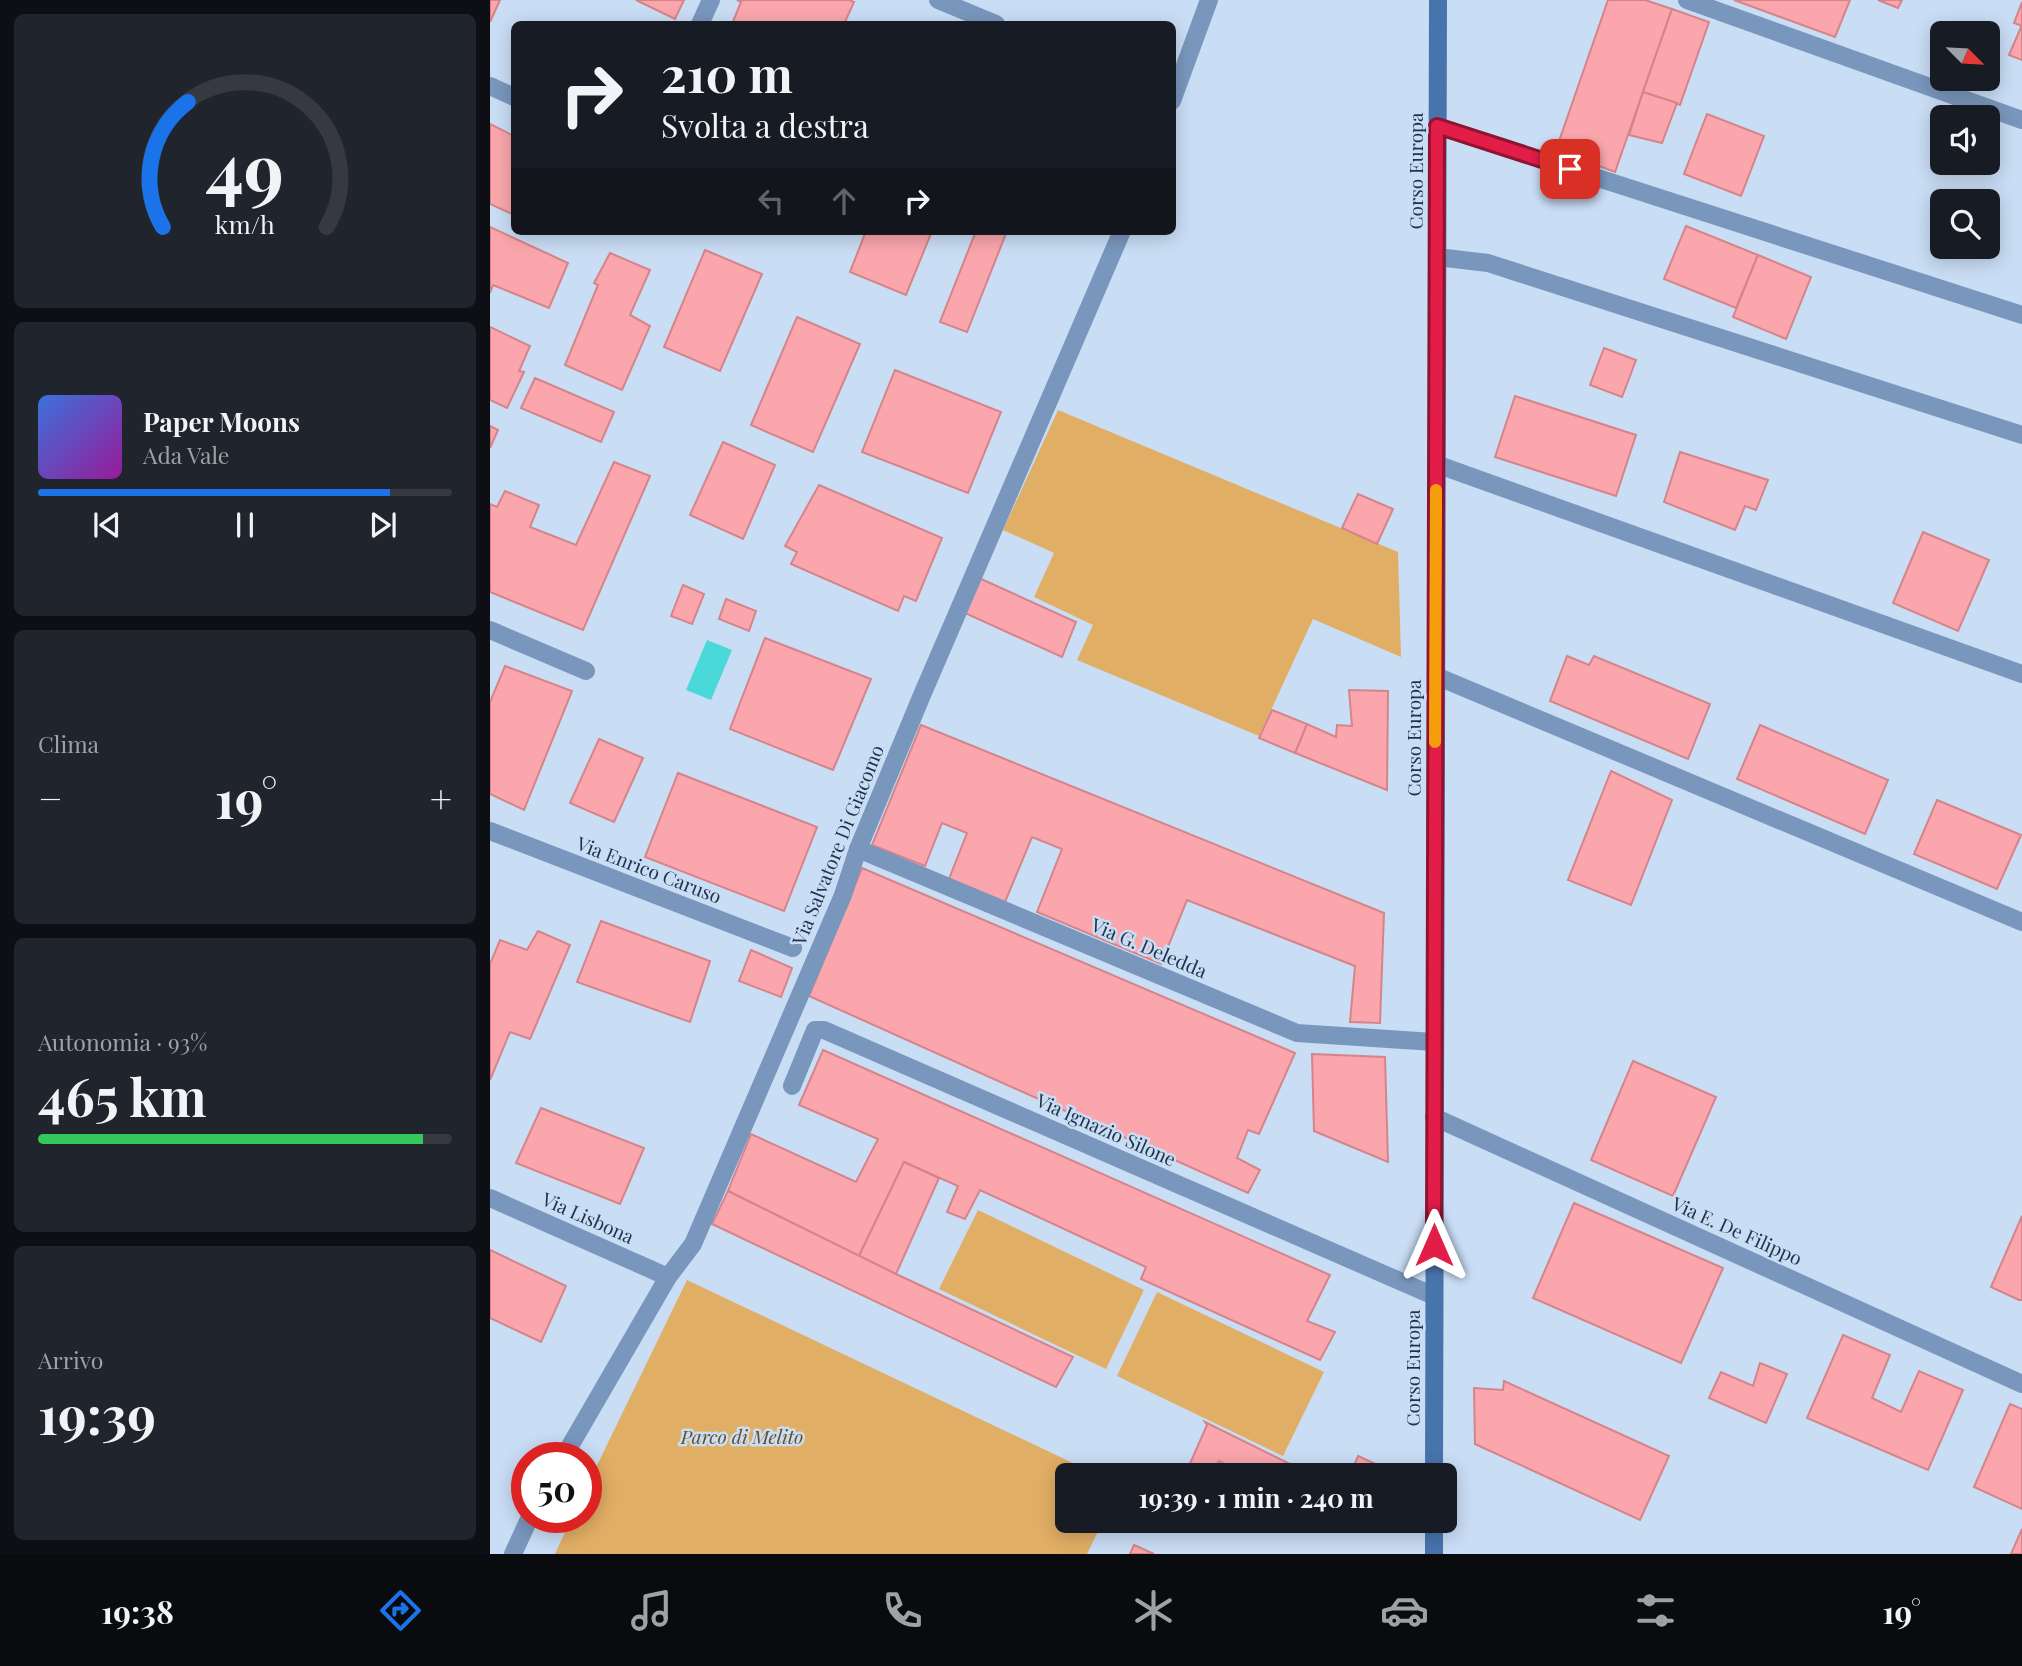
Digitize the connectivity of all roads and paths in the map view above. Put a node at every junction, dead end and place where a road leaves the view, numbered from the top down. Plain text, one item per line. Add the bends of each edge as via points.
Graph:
1 (712, 0) edge
2 (938, 0) edge
3 (1209, 0) edge
4 (1438, 0) edge
5 (1687, 0) edge
6 (702, 21) edge
7 (989, 21) edge
8 (490, 86) edge
9 (1176, 90) edge
10 (511, 96) edge
11 (2022, 120) edge
12 (1437, 126) junction
13 (1120, 235) edge
14 (1437, 257) junction
15 (2022, 315) edge
16 (2022, 435) edge
17 (1436, 464) junction
18 (490, 630) edge
19 (586, 671) dead end
20 (2022, 674) edge
21 (1436, 676) junction
22 (490, 831) edge
23 (858, 849) junction
24 (2022, 922) edge
25 (793, 948) dead end
26 (1434, 1042) junction
27 (792, 1086) dead end
28 (1434, 1117) junction
29 (490, 1198) edge
30 (668, 1277) junction
31 (1434, 1296) junction
32 (2022, 1384) edge
33 (572, 1442) edge
34 (1434, 1463) edge
35 (523, 1533) edge
36 (1434, 1533) edge
37 (513, 1554) edge
38 (1434, 1554) edge

1 - 6 street
2 - 7 street
3 - 9 street
4 - 12 main road, Corso Europa
5 - 11 street
8 - 10 street
12 - 14 main road, Corso Europa
12 - 15 street
13 - 23 street, Via Salvatore Di Giacomo
14 - 16 street via 1488,263
14 - 17 main road, Corso Europa
17 - 20 street
17 - 21 main road, Corso Europa
18 - 19 street
21 - 24 street
21 - 26 main road, Corso Europa
22 - 25 street, Via Enrico Caruso
23 - 26 street, Via G. Deledda via 1297,1033
23 - 30 street, Via Salvatore Di Giacomo via 843,895 692,1244
26 - 28 main road, Corso Europa
27 - 31 street, Via Ignazio Silone via 816,1030 824,1030
28 - 31 main road, Corso Europa
28 - 32 street, Via E. De Filippo
29 - 30 street, Via Lisbona
30 - 33 street, Via Salvatore Di Giacomo
31 - 34 main road, Corso Europa
35 - 37 street
36 - 38 main road

